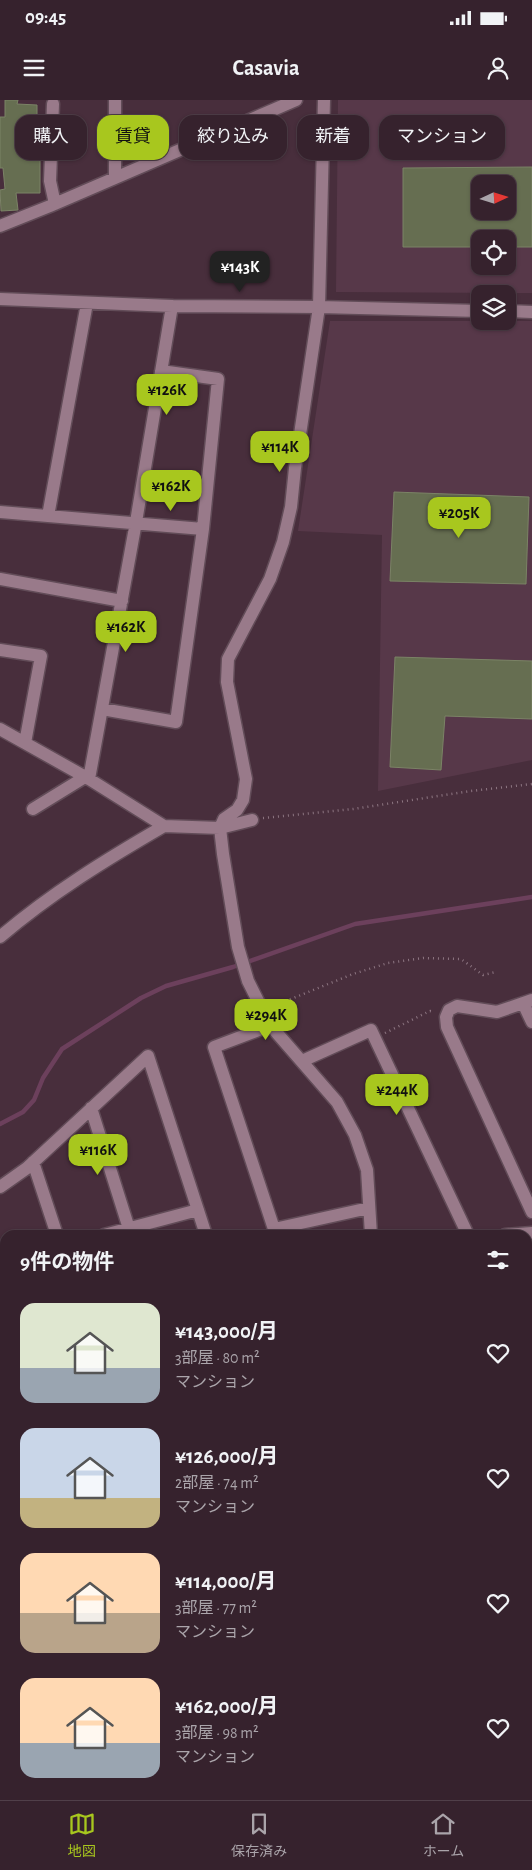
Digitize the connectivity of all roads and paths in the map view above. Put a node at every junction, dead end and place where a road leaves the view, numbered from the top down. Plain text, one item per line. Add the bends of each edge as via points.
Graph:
1 (115, 100) edge
2 (296, 100) edge
3 (324, 100) edge
4 (53, 104) dead end
5 (115, 178) junction
6 (56, 204) junction
7 (0, 226) edge
8 (0, 299) edge
9 (87, 303) junction
10 (172, 306) junction
11 (319, 307) junction
12 (471, 311) edge
13 (516, 311) edge
14 (532, 312) edge
15 (161, 370) junction
16 (0, 512) edge
17 (48, 516) junction
18 (136, 522) junction
19 (203, 529) junction
20 (0, 579) edge
21 (122, 601) junction
22 (0, 650) edge
23 (102, 710) junction
24 (0, 729) edge
25 (24, 743) junction
26 (87, 778) junction
27 (532, 784) edge
28 (33, 809) dead end
29 (252, 820) joint
30 (164, 826) junction
31 (220, 828) junction
32 (0, 938) edge
33 (496, 972) dead end
34 (528, 1002) edge
35 (263, 1010) junction
36 (446, 1017) junction
37 (532, 1022) edge
38 (272, 1025) junction
39 (375, 1038) junction
40 (302, 1061) junction
41 (91, 1108) junction
42 (33, 1162) junction
43 (0, 1187) edge
44 (369, 1208) junction
45 (198, 1210) junction
46 (532, 1212) edge
47 (55, 1230) edge
48 (129, 1230) edge
49 (136, 1230) edge
50 (204, 1230) edge
51 (371, 1230) edge
52 (466, 1230) edge

1 - 5 street
2 - 5 street
3 - 11 street
4 - 6 street via 50,181
5 - 6 street
6 - 7 street
8 - 9 street
9 - 10 street
9 - 17 street
10 - 11 street
10 - 15 street
11 - 12 street
11 - 31 street via 291,507 283,542 270,579 228,659 227,682 246,779 243,800 237,810 224,818
13 - 14 street
15 - 18 street
15 - 19 street via 218,379
16 - 17 street
17 - 18 street
18 - 19 street
18 - 21 street
19 - 23 street via 176,722
20 - 21 street
21 - 23 street
22 - 25 street via 41,656
23 - 26 street
24 - 25 street
25 - 26 street
26 - 28 street
26 - 30 street
27 - 29 path
29 - 31 street
30 - 31 street
30 - 32 street via 53,895
31 - 35 street via 238,947 248,981
33 - 35 path via 483,975 461,959 424,958 388,963
34 - 36 street via 497,1012 457,1006 449,1010
34 - 37 street
35 - 38 street
36 - 39 path via 430,1011
36 - 46 street via 447,1027
38 - 40 street
38 - 44 street via 214,1046 274,1229
39 - 40 street via 371,1030
39 - 52 street
40 - 44 street via 337,1102 355,1135 366,1170
41 - 42 street
41 - 45 street via 148,1056
41 - 48 street
42 - 43 street
42 - 47 street
44 - 51 street
45 - 49 street
45 - 50 street

